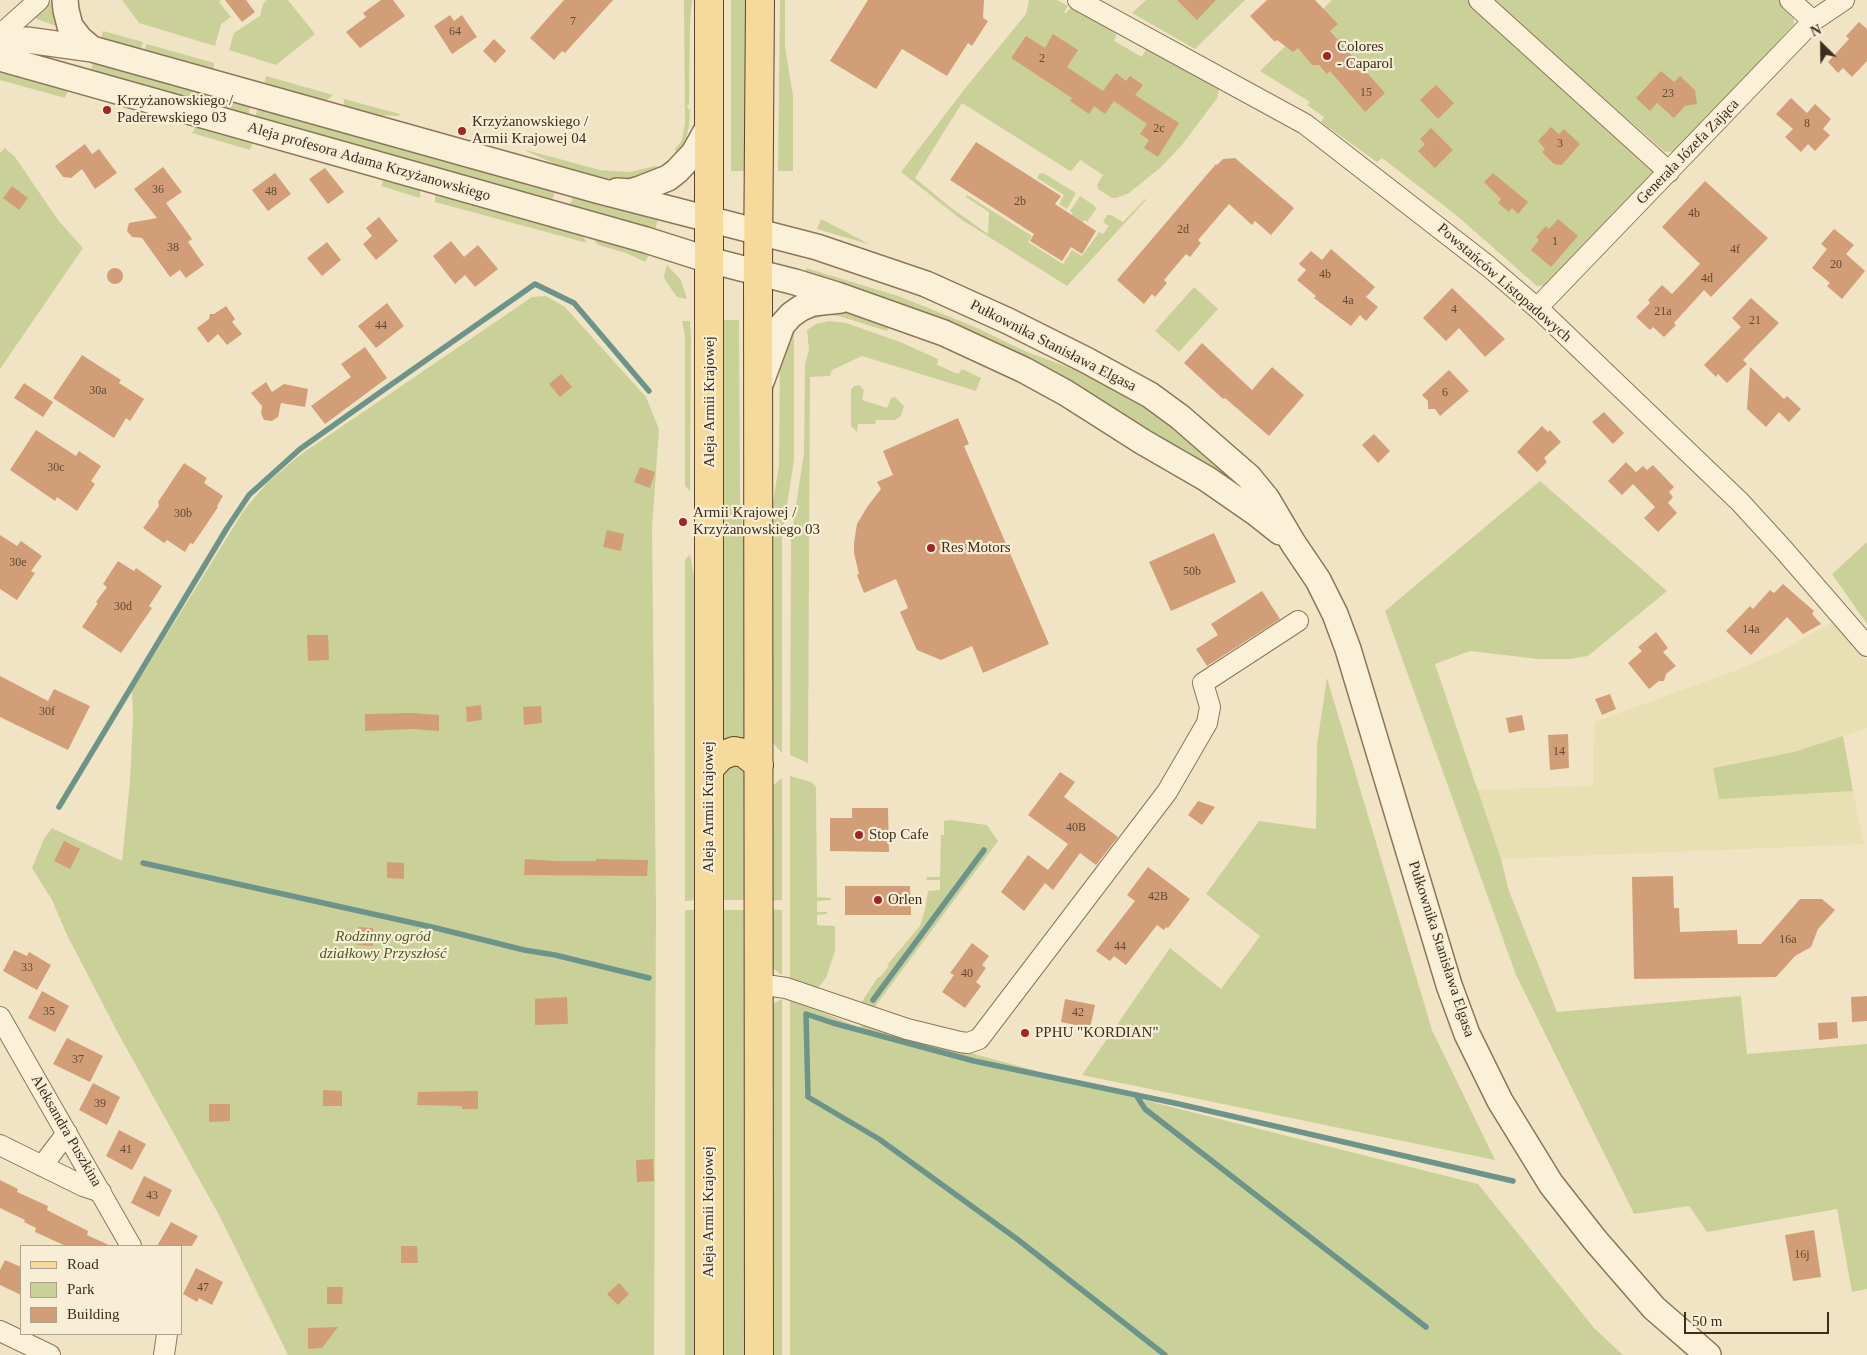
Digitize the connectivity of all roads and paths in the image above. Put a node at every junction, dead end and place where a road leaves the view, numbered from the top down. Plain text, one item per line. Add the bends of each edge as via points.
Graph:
1 (39, 0) edge
2 (66, 0) edge
3 (709, 0) edge
4 (760, 0) edge
5 (1078, 0) edge
6 (1480, 0) edge
7 (1790, 0) edge
8 (1844, 0) edge
9 (1813, 21) junction
10 (0, 35) edge
11 (0, 47) edge
12 (92, 49) junction
13 (0, 58) edge
14 (709, 126) junction
15 (1669, 172) junction
16 (554, 177) junction
17 (600, 191) junction
18 (538, 210) junction
19 (709, 219) junction
20 (759, 231) junction
21 (709, 260) junction
22 (758, 272) junction
23 (850, 300) junction
24 (1538, 308) junction
25 (759, 387) junction
26 (1293, 542) junction
27 (1298, 622) dead end
28 (1867, 646) edge
29 (759, 765) junction
30 (709, 769) junction
31 (759, 984) junction
32 (0, 1017) edge
33 (67, 1132) junction
34 (0, 1145) edge
35 (42, 1166) junction
36 (101, 1192) junction
37 (130, 1245) edge
38 (0, 1331) edge
39 (167, 1335) edge
40 (50, 1355) edge
41 (164, 1355) edge
42 (709, 1355) edge
43 (759, 1355) edge
44 (1708, 1355) edge

1 - 10 street
2 - 12 street via 68,19 74,33
3 - 14 main road, Aleja Armii Krajowej
4 - 20 main road
5 - 24 street, Powstańców Listopadowych via 1305,124 1445,231
6 - 15 street
7 - 9 street
8 - 9 street, Generała Józefa Zająca
9 - 15 street, Generała Józefa Zająca
11 - 12 street via 27,40
12 - 16 street
13 - 18 street, Aleja profesora Adama Krzyżanowskiego
14 - 17 street via 694,153 668,178 630,192
14 - 19 main road, Aleja Armii Krajowej
15 - 24 street, Generała Józefa Zająca
16 - 17 street
16 - 18 street via 564,190 564,201 551,209
17 - 19 street
18 - 21 street, Aleja profesora Adama Krzyżanowskiego
19 - 20 street
19 - 21 main road, Aleja Armii Krajowej
20 - 22 main road
20 - 26 street, Pułkownika Stanisława Elgasa via 926,284 1086,360 1150,395 1249,477 1267,499
21 - 22 street
21 - 30 main road, Aleja Armii Krajowej
22 - 23 street, Pułkownika Stanisława Elgasa
22 - 25 main road
23 - 25 street via 813,303 791,315 782,325
23 - 26 street, Pułkownika Stanisława Elgasa via 944,333 1066,393 1207,479
24 - 28 street, Powstańców Listopadowych via 1740,502
25 - 29 main road
26 - 44 street, Pułkownika Stanisława Elgasa via 1318,580 1345,640 1449,985 1467,1034 1500,1102 1551,1184 1595,1240 1654,1308
27 - 31 street via 1203,683 1210,707 1207,723 1167,792 979,1039 968,1043 906,1029 786,988
29 - 30 main road via 744,753 734,751 721,756
29 - 31 main road
30 - 42 main road, Aleja Armii Krajowej
31 - 43 main road
32 - 33 street, Aleksandra Puszkina
33 - 35 street
33 - 36 street, Aleksandra Puszkina
34 - 35 street
35 - 36 street
36 - 37 street, Aleksandra Puszkina
38 - 40 street
39 - 41 street

